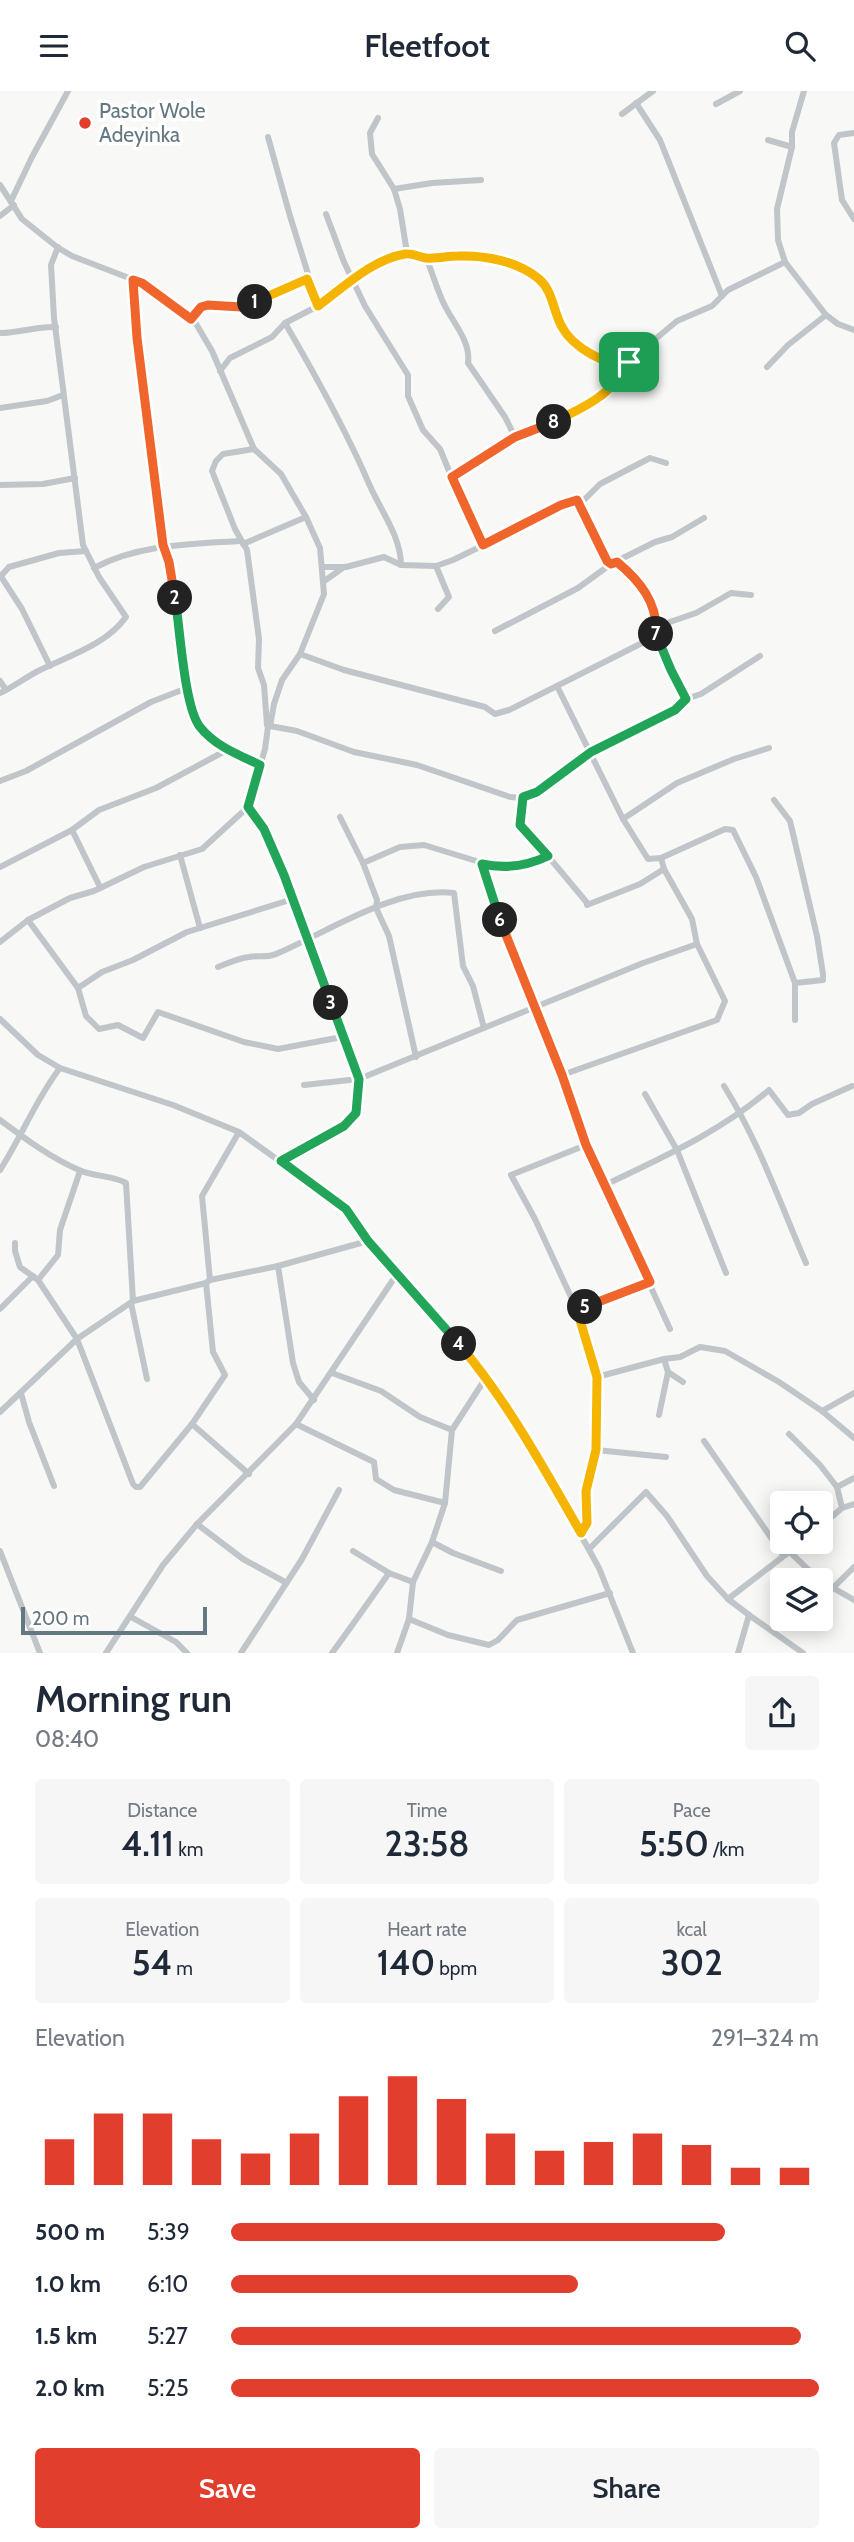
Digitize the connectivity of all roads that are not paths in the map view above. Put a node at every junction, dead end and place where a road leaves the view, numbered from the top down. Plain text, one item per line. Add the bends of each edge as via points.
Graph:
1 (68, 91) edge
2 (653, 91) edge
3 (740, 91) edge
4 (804, 91) edge
5 (636, 103) junction
6 (716, 104) dead end
7 (622, 114) dead end
8 (378, 118) dead end
9 (854, 133) edge
10 (268, 137) dead end
11 (768, 140) dead end
12 (792, 147) junction
13 (481, 180) dead end
14 (0, 185) edge
15 (394, 189) junction
16 (12, 203) junction
17 (326, 215) dead end
18 (0, 216) edge
19 (854, 219) edge
20 (58, 247) junction
21 (407, 253) junction
22 (426, 258) junction
23 (785, 261) junction
24 (307, 279) junction
25 (133, 280) junction
26 (353, 281) junction
27 (722, 296) junction
28 (318, 306) junction
29 (826, 315) junction
30 (191, 319) junction
31 (285, 323) junction
32 (56, 327) junction
33 (854, 330) edge
34 (0, 333) edge
35 (215, 358) junction
36 (230, 358) junction
37 (626, 363) junction
38 (767, 367) dead end
39 (220, 371) junction
40 (63, 395) junction
41 (0, 408) edge
42 (515, 437) junction
43 (254, 449) junction
44 (666, 463) dead end
45 (452, 477) junction
46 (75, 478) junction
47 (0, 485) edge
48 (579, 505) junction
49 (306, 517) junction
50 (704, 518) dead end
51 (242, 542) junction
52 (163, 545) junction
53 (483, 545) junction
54 (86, 551) junction
55 (614, 563) junction
56 (401, 565) junction
57 (345, 566) junction
58 (436, 566) junction
59 (94, 568) junction
60 (323, 568) junction
61 (0, 576) edge
62 (323, 582) junction
63 (751, 595) dead end
64 (438, 609) dead end
65 (657, 621) junction
66 (667, 623) junction
67 (495, 631) dead end
68 (656, 633) junction
69 (300, 654) junction
70 (760, 656) dead end
71 (50, 666) junction
72 (0, 681) edge
73 (557, 686) junction
74 (187, 688) junction
75 (3, 692) edge
76 (686, 699) junction
77 (269, 726) junction
78 (769, 748) dead end
79 (227, 750) junction
80 (591, 752) junction
81 (260, 765) junction
82 (0, 781) edge
83 (523, 797) junction
84 (774, 800) dead end
85 (248, 807) junction
86 (340, 817) dead end
87 (624, 819) junction
88 (72, 830) junction
89 (180, 855) junction
90 (548, 856) junction
91 (661, 858) junction
92 (363, 863) junction
93 (482, 864) junction
94 (0, 867) edge
95 (664, 869) junction
96 (100, 887) junction
97 (293, 899) junction
98 (376, 908) junction
99 (28, 920) junction
100 (200, 928) junction
101 (309, 938) junction
102 (0, 942) edge
103 (697, 944) junction
104 (218, 967) dead end
105 (795, 983) junction
106 (78, 988) junction
107 (534, 1008) junction
108 (0, 1019) edge
109 (795, 1020) dead end
110 (484, 1028) junction
111 (342, 1037) junction
112 (416, 1056) junction
113 (60, 1068) junction
114 (562, 1075) junction
115 (359, 1079) junction
116 (304, 1085) dead end
117 (724, 1086) dead end
118 (852, 1086) dead end
119 (645, 1094) dead end
120 (741, 1114) junction
121 (0, 1120) edge
122 (239, 1132) junction
123 (22, 1136) junction
124 (586, 1145) junction
125 (677, 1150) junction
126 (281, 1161) junction
127 (0, 1170) edge
128 (80, 1171) junction
129 (605, 1185) junction
130 (368, 1241) junction
131 (15, 1243) dead end
132 (806, 1263) dead end
133 (278, 1266) junction
134 (726, 1273) dead end
135 (397, 1274) junction
136 (36, 1278) junction
137 (208, 1282) junction
138 (650, 1282) junction
139 (132, 1302) junction
140 (0, 1309) edge
141 (577, 1310) junction
142 (670, 1329) dead end
143 (77, 1339) junction
144 (664, 1359) junction
145 (668, 1372) junction
146 (332, 1373) junction
147 (486, 1376) junction
148 (597, 1377) junction
149 (146, 1378) dead end
150 (683, 1382) dead end
151 (21, 1393) junction
152 (854, 1393) edge
153 (314, 1400) junction
154 (822, 1411) junction
155 (0, 1412) edge
156 (659, 1416) dead end
157 (192, 1424) junction
158 (296, 1424) junction
159 (452, 1430) junction
160 (789, 1434) dead end
161 (854, 1438) edge
162 (704, 1441) dead end
163 (596, 1450) junction
164 (666, 1457) dead end
165 (249, 1473) junction
166 (854, 1478) edge
167 (54, 1486) dead end
168 (837, 1487) junction
169 (339, 1490) dead end
170 (445, 1503) junction
171 (854, 1504) edge
172 (842, 1508) junction
173 (833, 1516) edge
174 (197, 1524) junction
175 (581, 1533) junction
176 (432, 1542) junction
177 (589, 1549) junction
178 (0, 1551) edge
179 (353, 1551) dead end
180 (792, 1554) edge
181 (783, 1555) joint
182 (854, 1567) edge
183 (807, 1568) edge
184 (500, 1571) dead end
185 (389, 1573) junction
186 (285, 1582) junction
187 (413, 1582) junction
188 (833, 1588) joint
189 (610, 1593) junction
190 (728, 1598) junction
191 (854, 1600) edge
192 (749, 1615) junction
193 (131, 1617) junction
194 (409, 1619) junction
195 (40, 1653) edge
196 (106, 1653) edge
197 (187, 1653) edge
198 (241, 1653) edge
199 (332, 1653) edge
200 (397, 1653) edge
201 (633, 1653) edge
202 (738, 1653) edge
203 (803, 1653) edge

1 - 16 street
2 - 5 street
3 - 6 street
4 - 12 street
5 - 7 street
5 - 27 street via 660,140
8 - 15 street via 369,141 375,162
9 - 19 street via 839,135 834,143 842,200
10 - 24 street
11 - 12 street
12 - 23 street via 777,209 778,240
13 - 15 street
14 - 16 street
15 - 21 street
16 - 18 street
16 - 20 street via 22,220
17 - 26 street
20 - 25 street
20 - 32 street via 51,265
21 - 22 street
21 - 26 street via 375,265
22 - 37 street via 494,258 528,271 545,286 570,337 608,361
22 - 42 street via 469,354 468,363
23 - 27 street
23 - 29 street
24 - 28 street
24 - 30 street via 241,307 201,307
25 - 30 street
25 - 52 street
26 - 28 street
26 - 45 street via 408,375 408,396 414,410
27 - 37 street via 712,306 677,321
28 - 31 street
29 - 33 street
29 - 38 street
30 - 35 street
31 - 36 street via 272,337
31 - 56 street via 319,380 366,477 401,551
32 - 34 street
32 - 40 street
35 - 36 street
35 - 39 street
36 - 39 street
37 - 42 street via 628,372 598,398
39 - 43 street
40 - 41 street
40 - 46 street
42 - 45 street
43 - 49 street via 281,474
43 - 51 street via 223,454 212,471
44 - 48 street via 650,458 600,484
45 - 53 street
46 - 47 street
46 - 54 street
48 - 53 street via 577,500 561,505
48 - 55 street via 602,554
49 - 51 street
49 - 60 street
50 - 55 street
51 - 52 street
51 - 77 street via 252,580 258,668
52 - 59 street
52 - 74 street
53 - 58 street
54 - 59 street
54 - 61 street via 59,553 9,567
55 - 65 street via 630,572 648,596
55 - 67 street via 578,588
56 - 57 street via 384,557
56 - 58 street
57 - 60 street
57 - 62 street
58 - 64 street via 449,597
59 - 71 street via 126,617 116,630
60 - 62 street
61 - 71 street
62 - 69 street via 320,608
63 - 66 street via 731,593
65 - 66 street
65 - 68 street
66 - 68 street
68 - 73 street
68 - 76 street
69 - 73 street via 485,707 495,714
69 - 77 street via 282,680
70 - 76 street
71 - 75 street
72 - 75 street
73 - 80 street
74 - 79 street via 197,724
74 - 82 street
76 - 80 street via 675,710
77 - 81 street
77 - 83 street
78 - 87 street via 677,783
79 - 81 street
79 - 88 street via 156,788 99,810
80 - 83 street via 537,792
80 - 87 street
81 - 85 street
83 - 90 street via 520,825
84 - 105 street via 790,821 823,974 823,979
85 - 89 street via 202,849
85 - 97 street via 264,829
86 - 92 street
87 - 91 street via 648,859
88 - 94 street
88 - 96 street
89 - 96 street
89 - 100 street
90 - 93 street via 531,864
90 - 95 street via 586,905 640,884
91 - 95 street
91 - 105 street via 725,829 733,830 756,877
92 - 93 street via 400,847 425,845
92 - 98 street
93 - 107 street
95 - 103 street via 692,919
96 - 99 street
97 - 100 street
97 - 101 street
98 - 101 street
98 - 110 street via 435,891 454,893 463,966
98 - 112 street via 389,936
99 - 102 street
99 - 106 street
100 - 106 street via 102,972
101 - 104 street via 273,956 247,957
101 - 111 street
103 - 107 street
103 - 114 street via 725,1001 717,1020
105 - 109 street
106 - 111 street via 86,1016 99,1030 118,1025 143,1038 158,1012 278,1049
107 - 110 street
107 - 114 street
108 - 113 street via 38,1055
110 - 112 street
111 - 115 street
112 - 115 street
113 - 122 street
113 - 123 street
114 - 124 street
115 - 116 street
115 - 126 street via 356,1113 344,1126
117 - 120 street
118 - 120 street via 788,1115 769,1090
119 - 125 street
120 - 125 street
120 - 132 street
121 - 123 street
122 - 126 street
122 - 137 street via 202,1196
123 - 127 street
123 - 128 street
124 - 129 street
124 - 141 street via 510,1175
125 - 129 street
125 - 134 street
126 - 130 street via 346,1209
128 - 136 street via 60,1230 58,1255
128 - 139 street via 126,1184
129 - 138 street
130 - 133 street
130 - 135 street
131 - 136 street via 20,1267
133 - 137 street
133 - 153 street via 293,1363 299,1382
135 - 146 street
135 - 147 street
136 - 140 street
136 - 143 street
137 - 139 street
137 - 157 street via 213,1352 226,1375
138 - 141 street
138 - 142 street
139 - 143 street
139 - 149 street
141 - 148 street
143 - 151 street
143 - 157 street via 133,1485 140,1487
144 - 145 street
144 - 148 street
144 - 154 street via 700,1347 725,1351
145 - 150 street
145 - 156 street
146 - 153 street
146 - 159 street via 381,1391 421,1417
147 - 159 street
147 - 175 street
148 - 163 street
151 - 155 street
151 - 167 street
152 - 154 street
153 - 158 street
154 - 161 street
157 - 165 street
158 - 165 street
158 - 170 street via 374,1462 376,1479 394,1490
159 - 170 street
160 - 168 street
162 - 181 street
163 - 164 street
163 - 175 street via 586,1491 587,1523
165 - 174 street
166 - 168 street
168 - 172 street
169 - 186 street
170 - 176 street
171 - 172 street
172 - 173 street
174 - 186 street via 243,1559
174 - 193 street via 163,1565
175 - 177 street
176 - 184 street
176 - 187 street
177 - 189 street
177 - 190 street via 646,1492
178 - 195 street
179 - 185 street
180 - 183 street
181 - 190 street
182 - 188 street
185 - 187 street
185 - 199 street
186 - 198 street
187 - 194 street
188 - 191 street
189 - 194 street via 517,1620 489,1645
189 - 201 street
190 - 192 street
192 - 202 street
192 - 203 street
193 - 196 street
193 - 197 street
194 - 200 street

